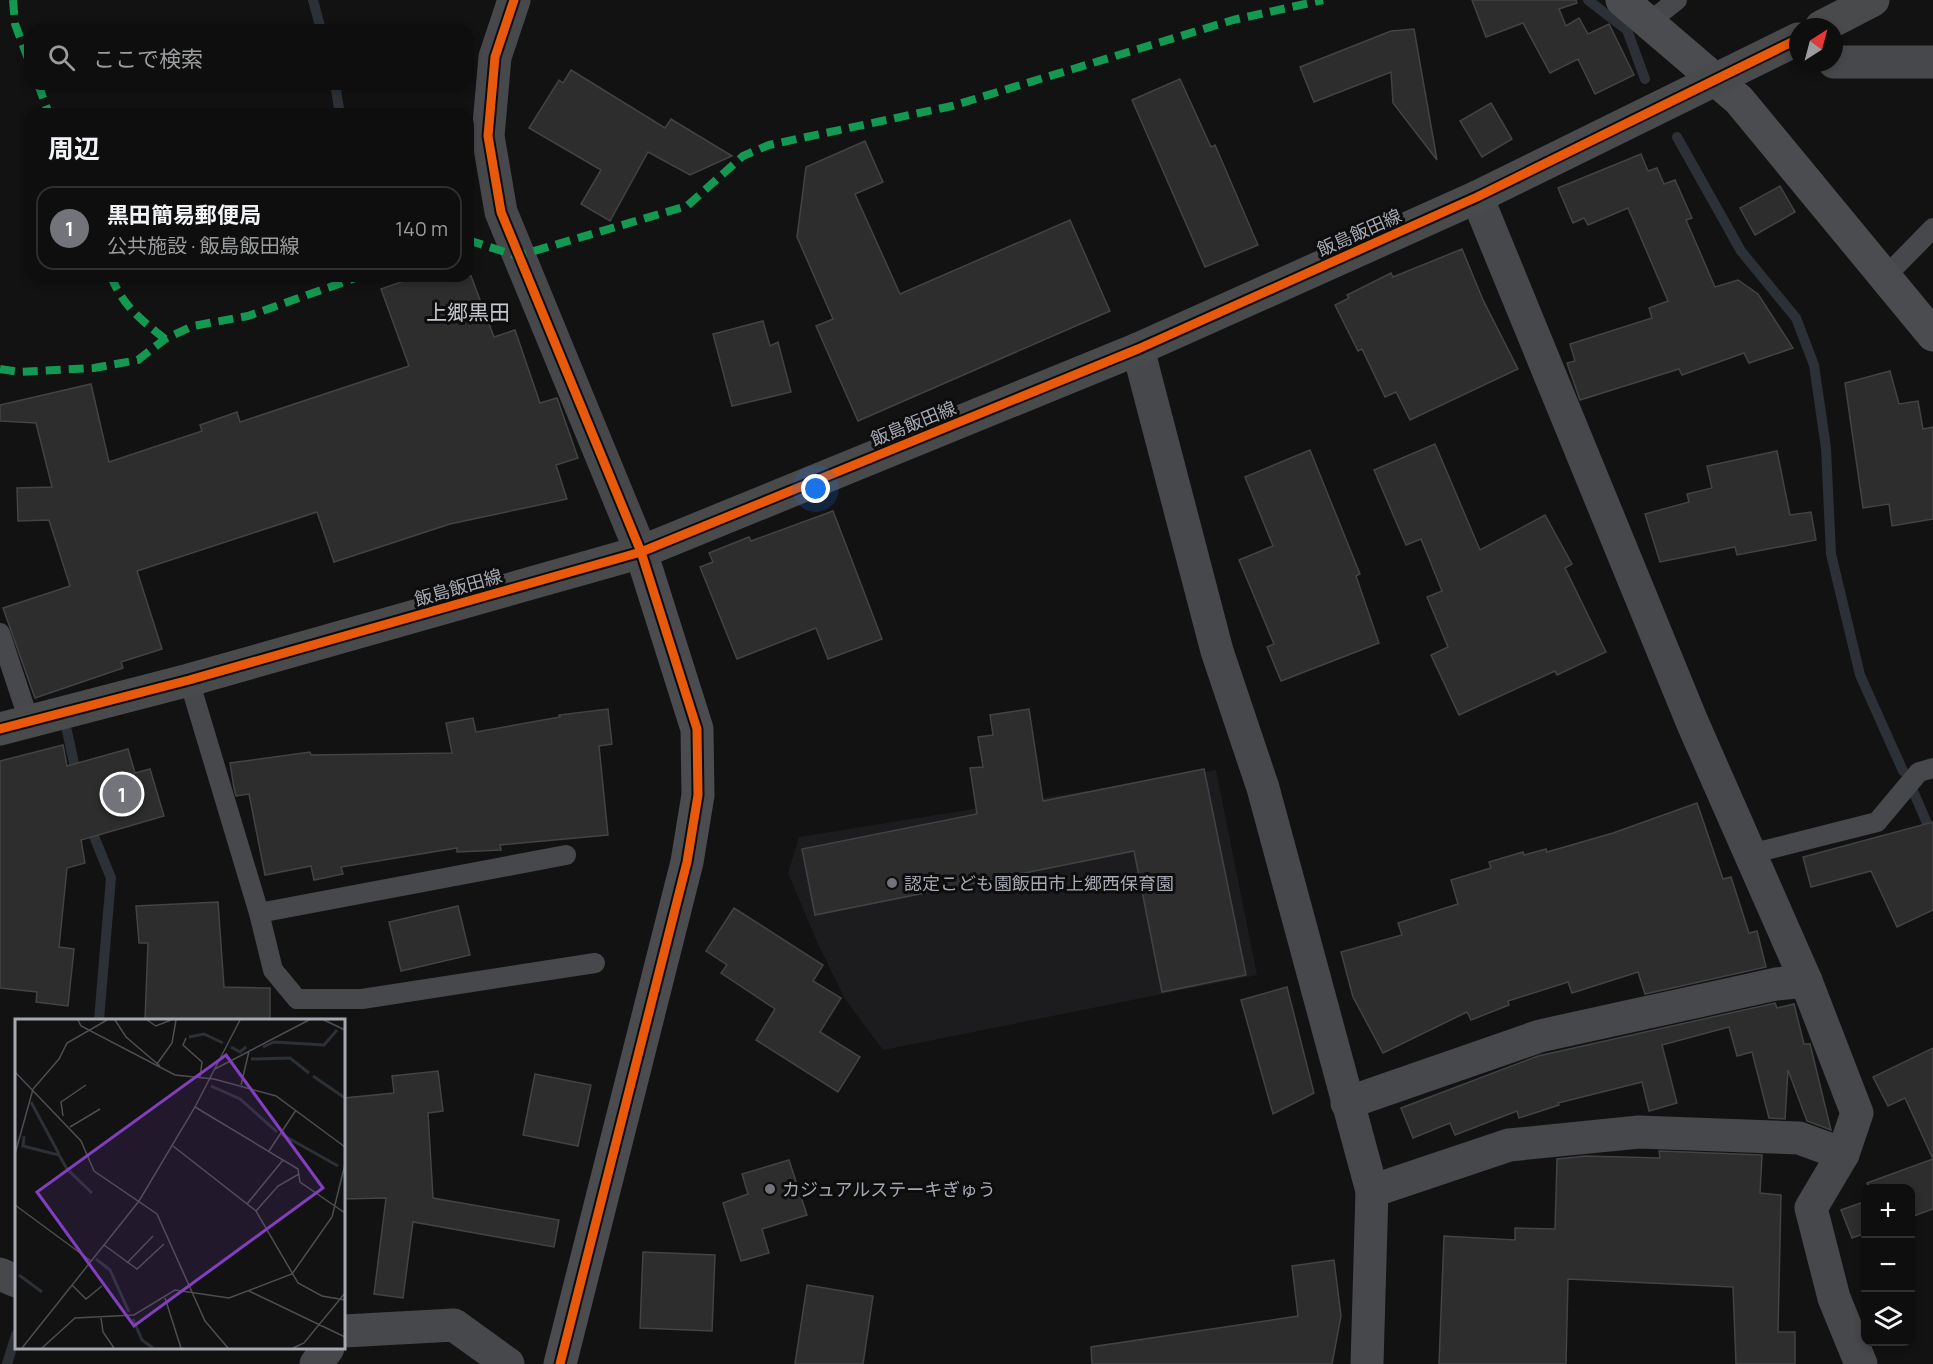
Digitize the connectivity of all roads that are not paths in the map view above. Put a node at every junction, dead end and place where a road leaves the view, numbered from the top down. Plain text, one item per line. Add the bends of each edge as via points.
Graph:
1 (514, 0) edge
2 (1622, 0) edge
3 (1677, 0) edge
4 (1873, 0) edge
5 (1838, 18) edge
6 (1648, 23) junction
7 (1789, 47) edge
8 (1843, 62) edge
9 (1933, 62) edge
10 (1716, 81) junction
11 (1478, 197) junction
12 (1933, 228) edge
13 (1886, 276) junction
14 (1933, 335) edge
15 (1138, 349) junction
16 (641, 552) junction
17 (0, 633) edge
18 (189, 680) junction
19 (15, 725) edge
20 (1933, 768) edge
21 (1750, 854) junction
22 (566, 855) dead end
23 (260, 913) junction
24 (595, 963) dead end
25 (1806, 981) junction
26 (1347, 1103) junction
27 (1843, 1154) junction
28 (1372, 1191) junction
29 (0, 1274) edge
30 (15, 1281) edge
31 (345, 1331) edge
32 (327, 1349) edge
33 (316, 1364) edge
34 (508, 1364) edge
35 (560, 1364) edge
36 (1367, 1364) edge
37 (1861, 1364) edge

1 - 16 street via 495,57 488,136 501,212
2 - 6 street
3 - 6 lane
4 - 5 main road
6 - 10 street
7 - 10 main road, 飯島飯田線
8 - 9 street
10 - 11 main road, 飯島飯田線
10 - 13 street via 1738,100
11 - 15 main road, 飯島飯田線
11 - 21 street
12 - 13 lane
13 - 14 street
15 - 16 main road, 飯島飯田線
15 - 26 street via 1217,651 1263,788
16 - 18 main road, 飯島飯田線
16 - 35 street via 697,729 698,795 687,862
17 - 19 lane
18 - 19 main road, 飯島飯田線
18 - 23 lane
20 - 21 lane via 1919,771 1876,822
21 - 25 street
22 - 23 lane
23 - 24 lane via 273,970 297,999 362,999
25 - 26 street via 1776,984 1540,1036
25 - 27 street via 1857,1113
26 - 28 street
27 - 28 street via 1798,1138 1639,1132 1509,1145
27 - 37 street via 1811,1208 1834,1298
28 - 36 street
29 - 30 street
31 - 34 street via 454,1326
32 - 33 street

